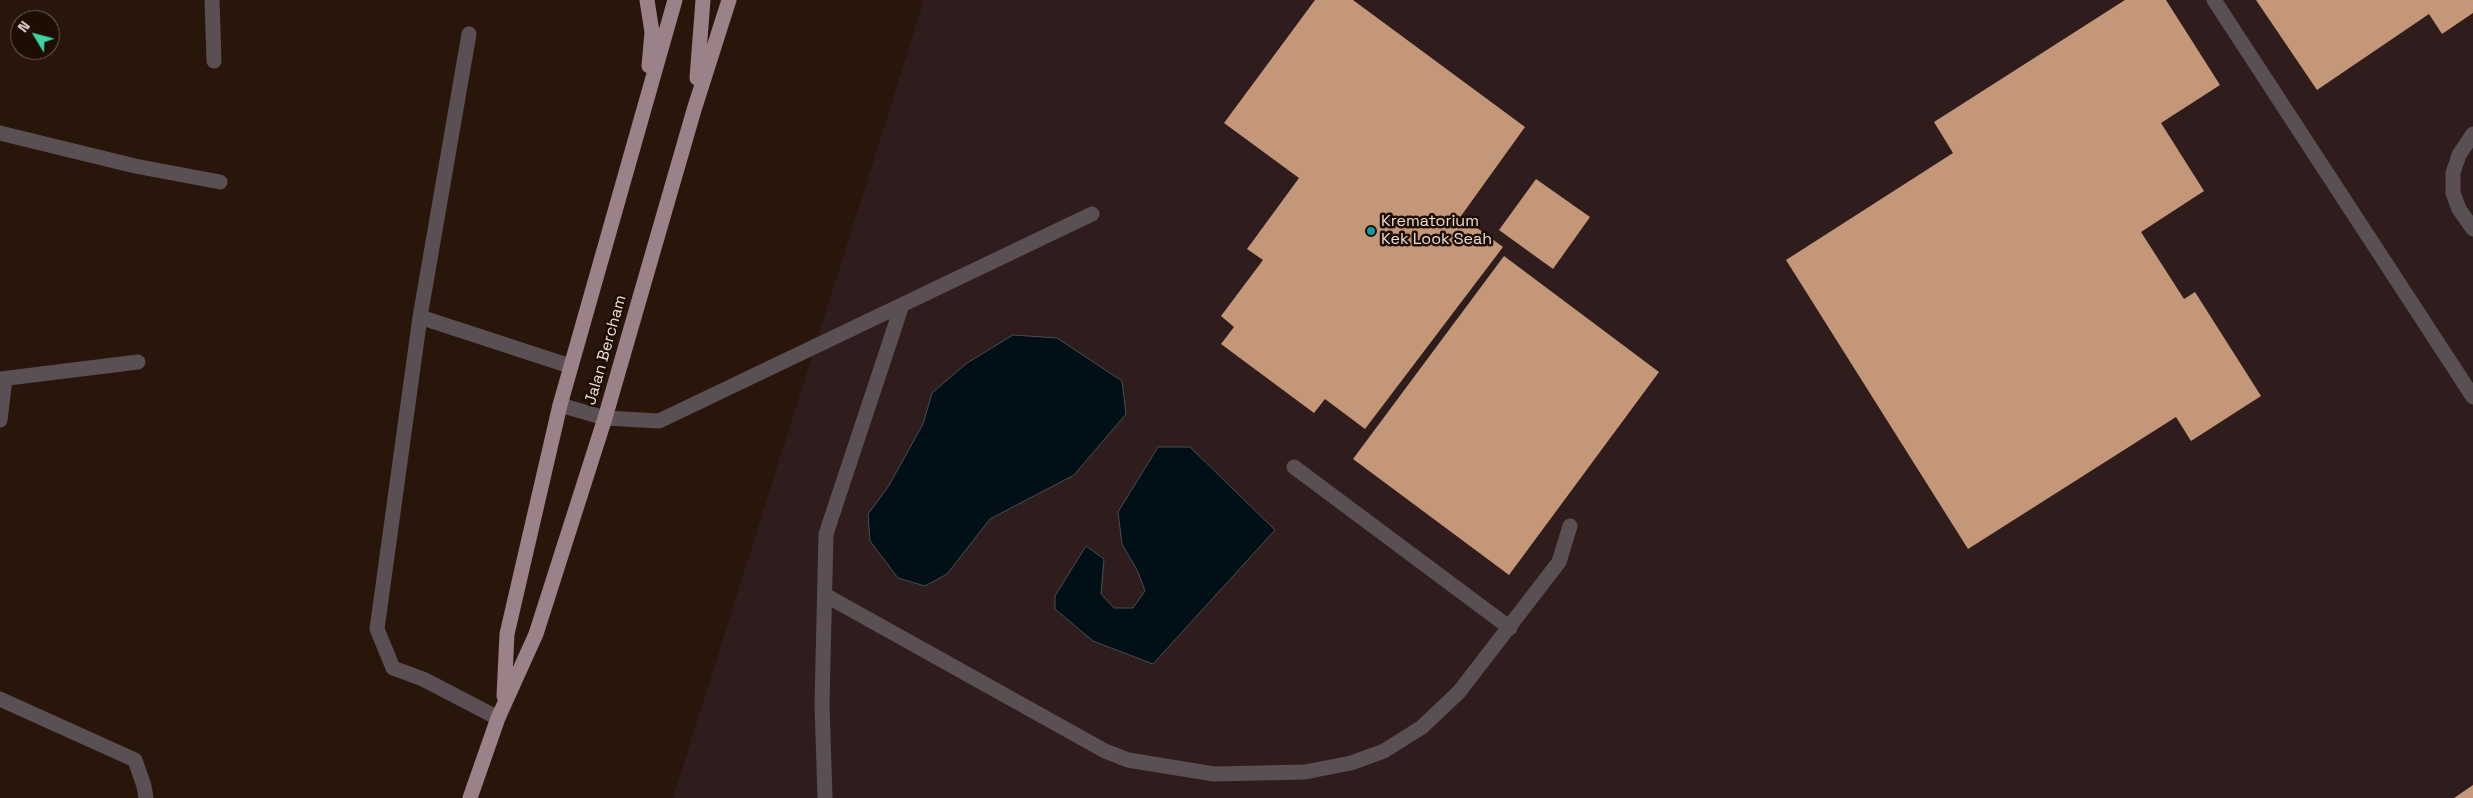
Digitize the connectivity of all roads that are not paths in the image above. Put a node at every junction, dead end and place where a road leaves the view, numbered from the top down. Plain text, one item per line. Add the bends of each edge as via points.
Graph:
1 (212, 0) edge
2 (647, 0) edge
3 (675, 0) edge
4 (703, 0) edge
5 (729, 0) edge
6 (2214, 0) edge
7 (469, 34) dead end
8 (214, 61) dead end
9 (646, 97) junction
10 (694, 110) junction
11 (0, 133) edge
12 (2473, 134) edge
13 (220, 182) dead end
14 (1092, 214) dead end
15 (2473, 229) edge
16 (902, 305) junction
17 (420, 317) junction
18 (138, 362) dead end
19 (570, 366) junction
20 (3, 379) edge
21 (2473, 397) edge
22 (560, 405) junction
23 (605, 418) junction
24 (0, 420) edge
25 (1294, 467) dead end
26 (1570, 526) dead end
27 (825, 595) junction
28 (1510, 628) junction
29 (0, 699) edge
30 (500, 712) junction
31 (146, 798) edge
32 (470, 798) edge
33 (825, 798) edge

1 - 8 street
2 - 9 main road via 652,32
3 - 9 main road, Jalan Bercham
4 - 10 main road
5 - 10 main road, Jalan Bercham
6 - 21 street
7 - 17 street
9 - 19 main road, Jalan Bercham
10 - 23 main road, Jalan Bercham
11 - 13 street via 135,166
12 - 15 street via 2453,173 2453,193 2459,209
14 - 16 street
16 - 23 street via 659,421
16 - 27 street via 826,534
17 - 19 street
17 - 30 street via 377,629 393,668
18 - 20 street
19 - 22 main road, Jalan Bercham
20 - 24 street
22 - 23 street
22 - 30 main road, Jalan Bercham via 507,634
23 - 30 main road, Jalan Bercham via 536,634
25 - 28 street
26 - 28 street via 1559,562
27 - 28 street via 1105,751 1128,760 1214,774 1305,772 1351,763 1384,751 1422,728 1459,692
27 - 33 street via 822,704
29 - 31 street via 135,760
30 - 32 main road, Jalan Bercham

